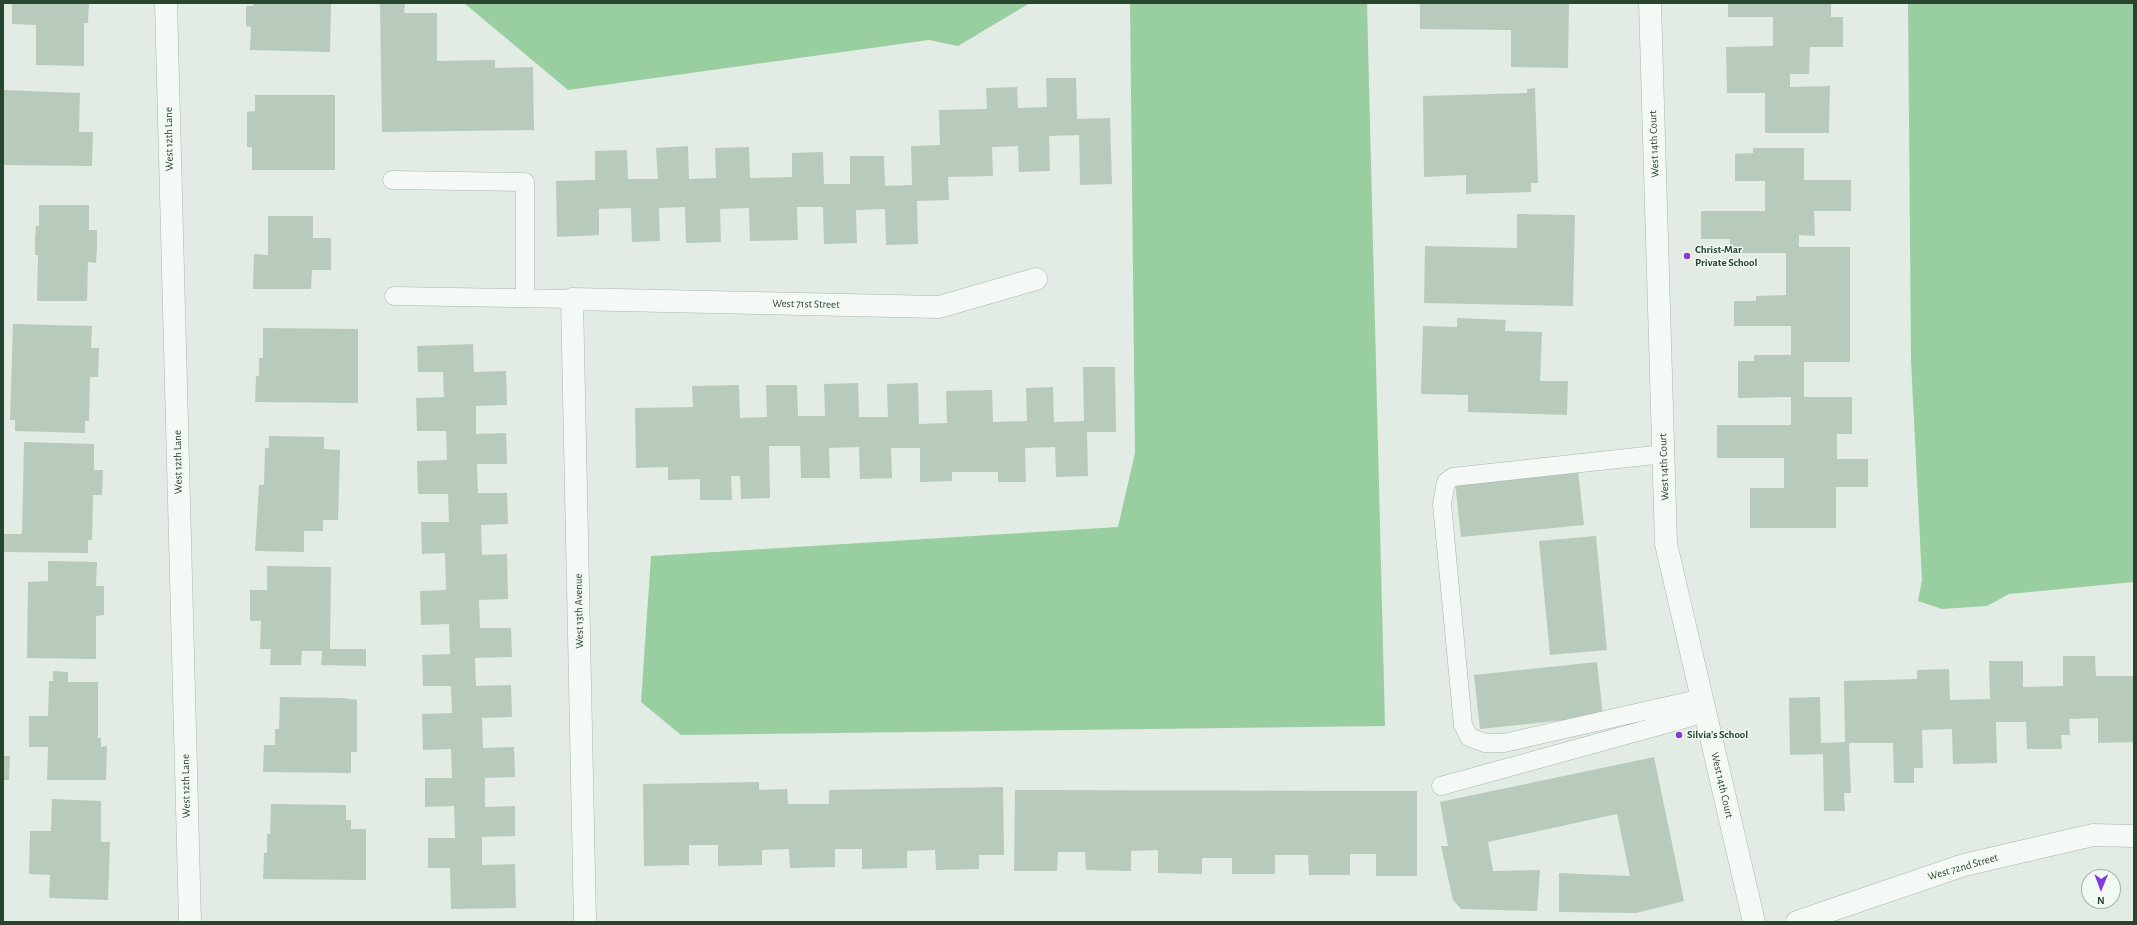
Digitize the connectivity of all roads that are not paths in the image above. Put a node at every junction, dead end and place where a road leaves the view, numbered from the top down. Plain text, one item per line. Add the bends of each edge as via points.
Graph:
1 (166, 3) edge
2 (1650, 3) edge
3 (392, 180) dead end
4 (1036, 279) dead end
5 (394, 296) dead end
6 (525, 298) junction
7 (572, 299) junction
8 (1664, 454) junction
9 (1704, 706) junction
10 (1441, 786) dead end
11 (2134, 836) edge
12 (190, 922) edge
13 (585, 922) edge
14 (1754, 922) edge
15 (1797, 922) edge

1 - 12 street, West 12th Lane
2 - 8 street, West 14th Court
3 - 6 lane via 525,182
4 - 7 street, West 71st Street via 939,307
5 - 6 lane
6 - 7 lane
7 - 13 street, West 13th Avenue
8 - 9 street, West 14th Court via 1666,544
8 - 9 lane via 1454,477 1446,482 1442,504 1463,725 1469,737 1485,743 1504,743
9 - 10 lane
9 - 14 street, West 14th Court
11 - 15 street, West 72nd Street via 2093,835 1964,864

